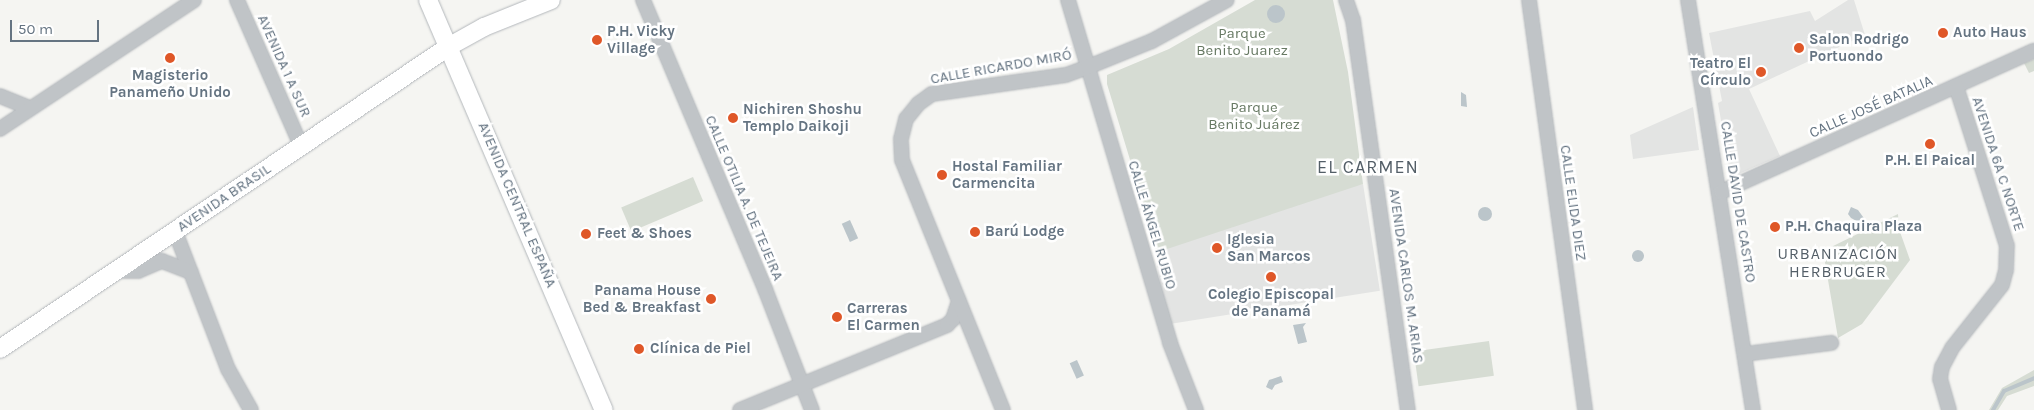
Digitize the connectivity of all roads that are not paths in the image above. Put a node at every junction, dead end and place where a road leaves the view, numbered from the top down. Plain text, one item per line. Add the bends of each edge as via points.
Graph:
1 (194, 0) edge
2 (237, 0) edge
3 (428, 0) edge
4 (551, 0) edge
5 (643, 0) edge
6 (1068, 0) edge
7 (1227, 0) edge
8 (1346, 0) edge
9 (1529, 0) edge
10 (1688, 0) edge
11 (448, 46) junction
12 (1082, 47) junction
13 (2034, 51) edge
14 (1088, 67) junction
15 (1066, 75) junction
16 (1956, 86) junction
17 (0, 96) edge
18 (30, 108) junction
19 (0, 129) edge
20 (301, 146) junction
21 (1721, 192) junction
22 (175, 231) junction
23 (117, 272) junction
24 (191, 272) junction
25 (958, 301) junction
26 (947, 325) junction
27 (973, 338) junction
28 (1831, 344) dead end
29 (0, 349) edge
30 (1745, 354) junction
31 (801, 382) junction
32 (251, 410) edge
33 (604, 410) edge
34 (740, 410) edge
35 (812, 410) edge
36 (1003, 410) edge
37 (1196, 410) edge
38 (1408, 410) edge
39 (1585, 410) edge
40 (1753, 410) edge
41 (1949, 410) edge

1 - 18 street
2 - 20 street, AVENIDA 1 A SUR
3 - 11 main road, AVENIDA CENTRAL ESPAÑA
4 - 11 main road, AVENIDA BRASIL via 484,27
5 - 31 street, CALLE OTILIA A. DE TEJEIRA
6 - 12 street, CALLE ÁNGEL RUBIO
7 - 14 street, CALLE RICARDO MIRÓ via 1152,41
8 - 38 street, AVENIDA CARLOS M. ARIAS via 1353,20
9 - 39 street, CALLE ELIDA DIEZ
10 - 21 street, CALLE DAVID DE CASTRO
11 - 20 main road, AVENIDA BRASIL
11 - 33 main road, AVENIDA CENTRAL ESPAÑA
12 - 14 street, CALLE ÁNGEL RUBIO
12 - 15 street
13 - 16 street, CALLE JOSÉ BATALIA
14 - 15 street, CALLE RICARDO MIRÓ
14 - 37 street, CALLE ÁNGEL RUBIO via 1170,343
15 - 25 street, CALLE RICARDO MIRÓ via 932,94 906,119 901,139 902,160
16 - 21 street, CALLE JOSÉ BATALIA
16 - 41 street, AVENIDA 6A C NORTE via 2007,246 2002,285 1952,348 1942,367 1940,379
17 - 18 street
18 - 19 street
20 - 22 main road, AVENIDA BRASIL
21 - 30 street, CALLE DAVID DE CASTRO
22 - 23 main road, AVENIDA BRASIL
22 - 24 street
23 - 24 street via 138,271 162,261
23 - 29 main road, AVENIDA BRASIL
24 - 32 street via 228,369
25 - 26 street via 954,319
25 - 27 street, CALLE RICARDO MIRÓ
26 - 27 street
26 - 31 street
27 - 36 street, CALLE RICARDO MIRÓ
28 - 30 street
30 - 40 street, CALLE DAVID DE CASTRO
31 - 34 street
31 - 35 street, CALLE OTILIA A. DE TEJEIRA

